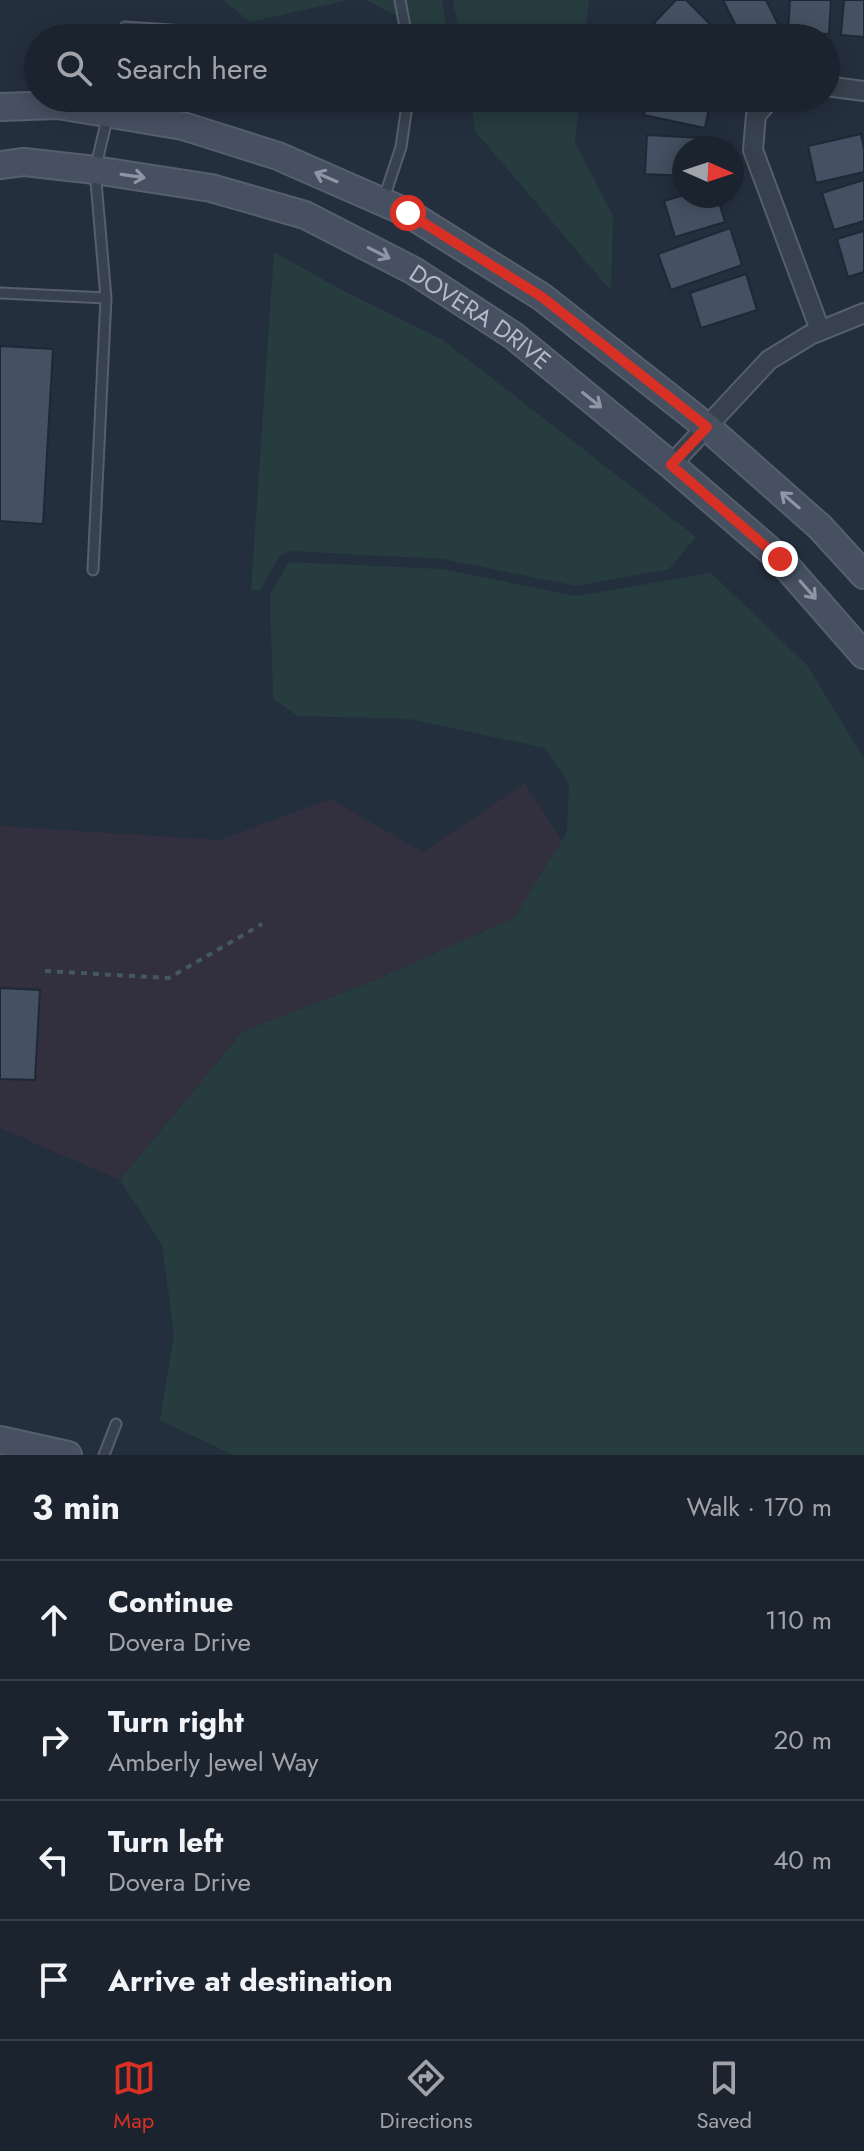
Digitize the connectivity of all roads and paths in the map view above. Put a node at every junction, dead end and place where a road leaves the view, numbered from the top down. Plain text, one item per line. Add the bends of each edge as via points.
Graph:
1 (400, 0) edge
2 (404, 24) edge
3 (840, 88) edge
4 (864, 91) edge
5 (24, 106) edge
6 (0, 107) edge
7 (109, 112) edge
8 (132, 112) edge
9 (406, 112) edge
10 (759, 112) edge
11 (0, 165) edge
12 (95, 170) junction
13 (383, 201) junction
14 (0, 293) edge
15 (106, 298) junction
16 (864, 313) edge
17 (820, 330) junction
18 (707, 427) junction
19 (671, 465) junction
20 (93, 570) dead end
21 (864, 575) edge
22 (864, 655) edge
23 (262, 924) dead end
24 (45, 971) dead end
25 (116, 1424) dead end
26 (0, 1440) edge
27 (68, 1455) edge
28 (104, 1455) edge

1 - 2 lane
3 - 4 street
5 - 6 street, DOVERA DRIVE
7 - 12 lane
13 -> 8 street, DOVERA DRIVE via 265,152
9 - 13 lane
10 - 17 street via 753,150
11 - 12 street, DOVERA DRIVE via 24,162
12 - 15 lane
12 -> 19 street, DOVERA DRIVE via 211,188 305,215 333,229 414,271 514,336
13 - 18 street, DOVERA DRIVE via 542,297
14 - 15 lane
15 - 20 lane
16 - 17 street
17 - 18 street via 769,360
18 - 19 street
21 -> 18 street, DOVERA DRIVE via 820,527
19 -> 22 street, DOVERA DRIVE via 780,559
23 - 24 path via 169,978
25 - 28 lane
26 - 27 street

